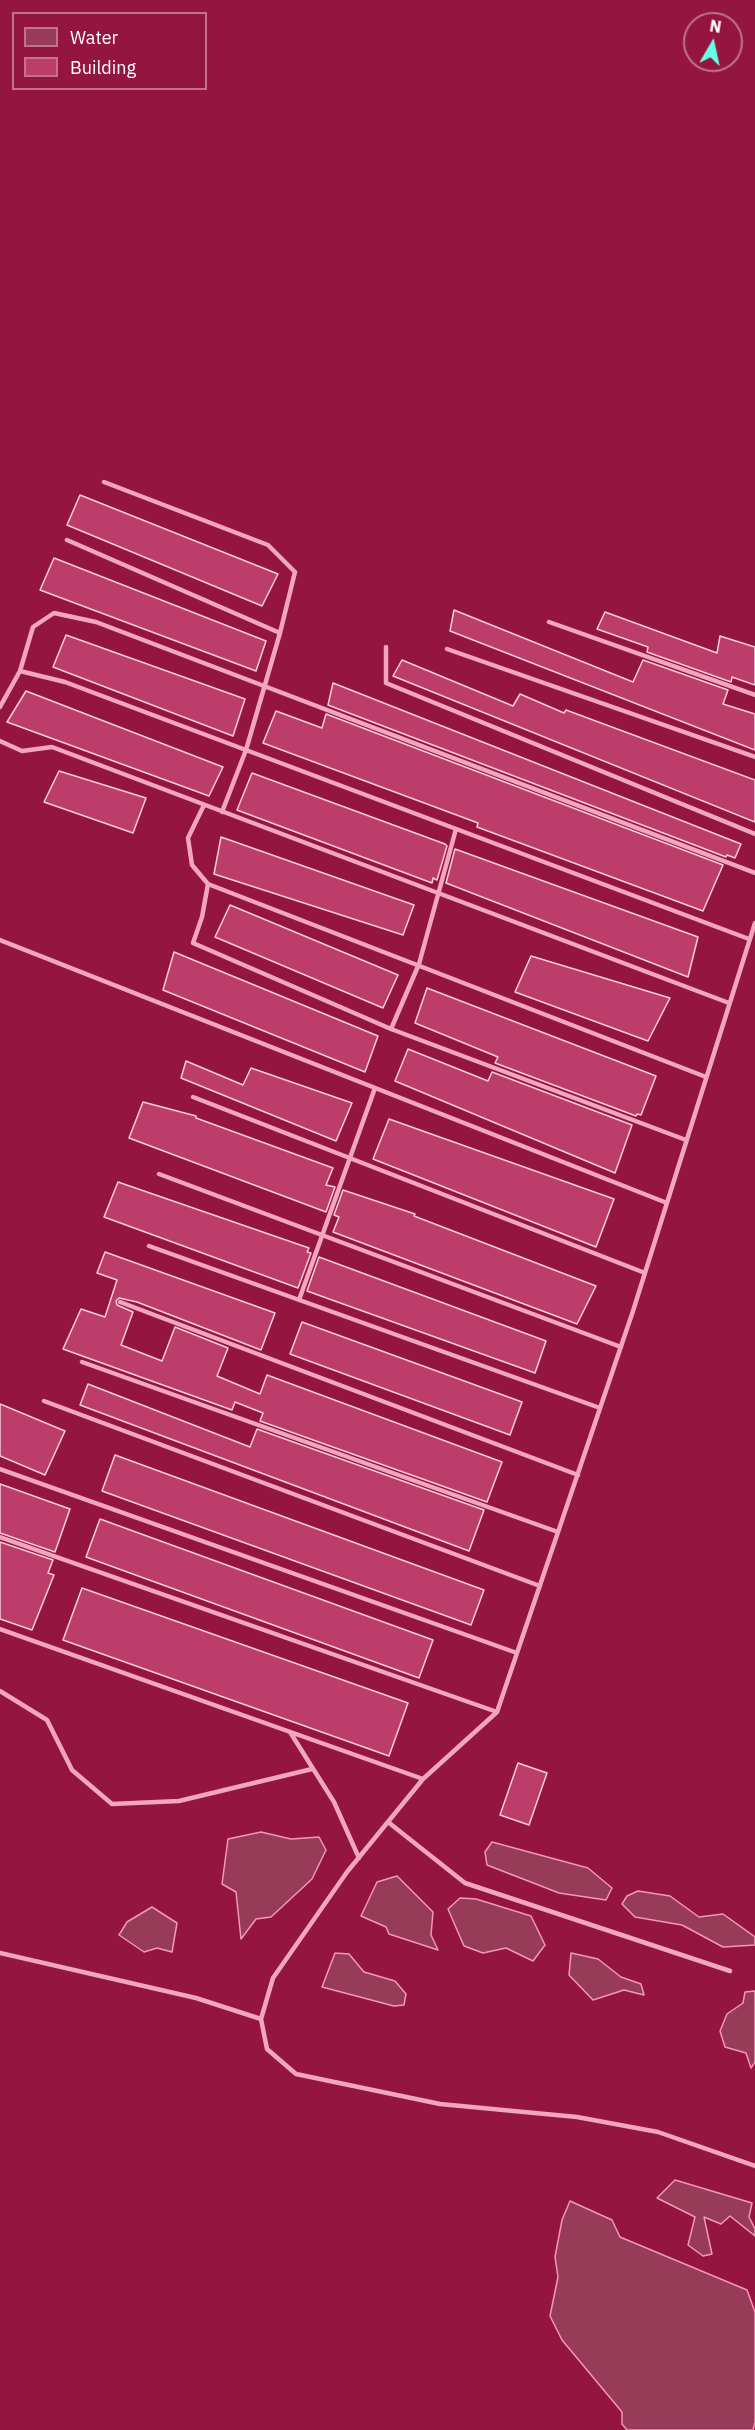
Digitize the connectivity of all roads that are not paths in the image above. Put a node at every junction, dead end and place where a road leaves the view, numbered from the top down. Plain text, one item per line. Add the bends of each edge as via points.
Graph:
1 (104, 482) dead end
2 (67, 540) dead end
3 (549, 622) dead end
4 (280, 633) junction
5 (386, 647) dead end
6 (447, 649) dead end
7 (20, 671) junction
8 (264, 686) junction
9 (755, 695) edge
10 (0, 707) edge
11 (0, 741) edge
12 (246, 750) junction
13 (755, 756) edge
14 (204, 805) junction
15 (222, 812) junction
16 (456, 829) junction
17 (755, 834) edge
18 (755, 873) edge
19 (208, 884) junction
20 (438, 894) junction
21 (755, 923) edge
22 (749, 939) junction
23 (0, 940) edge
24 (419, 964) junction
25 (729, 1004) junction
26 (391, 1029) junction
27 (706, 1077) junction
28 (375, 1088) junction
29 (193, 1097) dead end
30 (686, 1140) junction
31 (350, 1158) junction
32 (159, 1174) dead end
33 (667, 1203) junction
34 (321, 1235) junction
35 (148, 1246) dead end
36 (645, 1273) junction
37 (299, 1300) junction
38 (120, 1302) dead end
39 (621, 1347) junction
40 (82, 1362) dead end
41 (44, 1401) dead end
42 (600, 1408) junction
43 (0, 1469) edge
44 (578, 1475) junction
45 (558, 1532) junction
46 (0, 1537) edge
47 (540, 1586) junction
48 (0, 1629) edge
49 (517, 1653) junction
50 (0, 1691) edge
51 (498, 1712) junction
52 (290, 1732) junction
53 (312, 1769) junction
54 (423, 1779) junction
55 (388, 1822) junction
56 (359, 1858) junction
57 (0, 1953) edge
58 (730, 1971) dead end
59 (261, 2019) junction
60 (755, 2166) edge

1 - 4 lane via 268,545 295,572
2 - 4 lane
3 - 9 lane
4 - 8 lane
5 - 17 lane via 386,683
6 - 13 lane
7 - 8 lane via 33,627 54,614 96,622
7 - 10 lane
7 - 12 lane via 65,682
8 - 12 lane
8 - 18 lane
11 - 14 lane via 22,751 52,747
12 - 15 lane
12 - 16 lane
14 - 15 lane
14 - 19 lane via 188,838 192,865
15 - 20 lane
16 - 20 lane
16 - 22 lane
19 - 24 lane
19 - 26 lane via 193,943
20 - 24 lane
20 - 25 lane
21 - 22 lane
22 - 25 lane
23 - 28 lane
24 - 26 lane
24 - 27 lane
25 - 27 lane
26 - 30 lane
27 - 30 lane
28 - 31 lane
28 - 33 lane
29 - 31 lane
30 - 33 lane
31 - 34 lane
31 - 36 lane
32 - 34 lane
33 - 36 lane
34 - 37 lane
34 - 39 lane
35 - 37 lane
36 - 39 lane
37 - 42 lane
38 - 44 lane
39 - 42 lane
40 - 45 lane
41 - 47 lane
42 - 44 lane
43 - 49 lane
44 - 45 lane
45 - 47 lane
46 - 51 lane
47 - 49 lane
48 - 52 lane
49 - 51 lane
50 - 53 lane via 47,1720 72,1770 112,1803 179,1801
51 - 54 lane
52 - 53 lane
52 - 54 lane
53 - 56 lane via 334,1802
54 - 55 lane
55 - 56 lane
55 - 58 lane via 465,1883
56 - 59 lane via 273,1978
57 - 59 lane via 196,1998
59 - 60 lane via 267,2049 296,2074 440,2104 578,2117 658,2132

